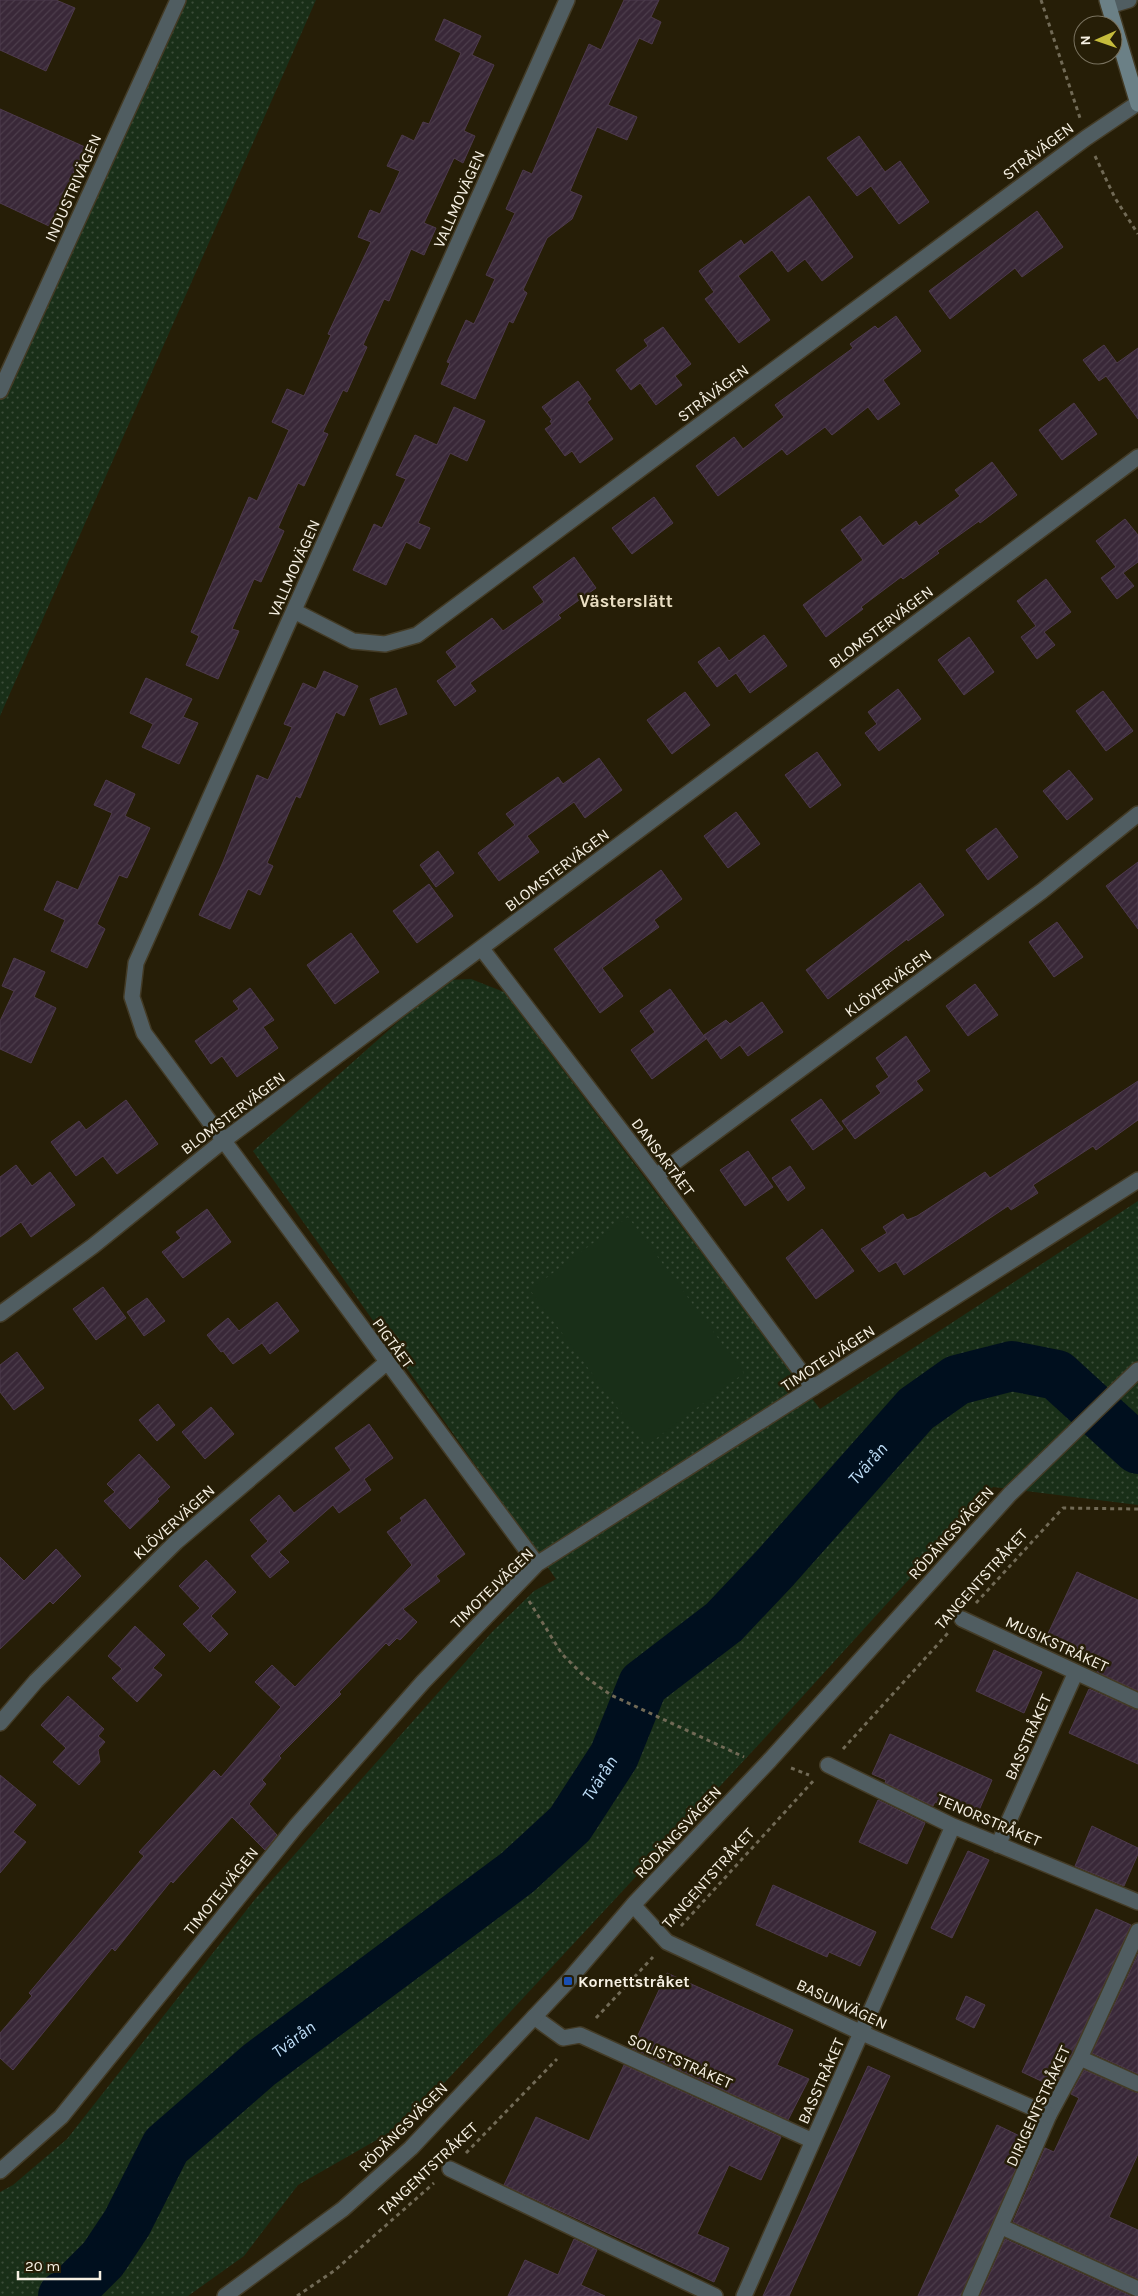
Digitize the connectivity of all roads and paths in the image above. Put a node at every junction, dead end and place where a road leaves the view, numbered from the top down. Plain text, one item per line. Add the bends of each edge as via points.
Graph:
1 (178, 0) edge
2 (567, 0) edge
3 (1129, 0) edge
4 (1108, 3) edge
5 (1138, 104) edge
6 (0, 391) edge
7 (1138, 457) edge
8 (294, 611) junction
9 (1138, 814) edge
10 (482, 948) junction
11 (223, 1141) junction
12 (656, 1176) junction
13 (1138, 1180) edge
14 (0, 1314) edge
15 (386, 1363) junction
16 (1134, 1374) edge
17 (813, 1388) junction
18 (1138, 1509) edge
19 (537, 1564) junction
20 (518, 1583) junction
21 (962, 1619) junction
22 (1076, 1672) junction
23 (1138, 1701) edge
24 (0, 1722) edge
25 (770, 1760) junction
26 (828, 1765) junction
27 (953, 1826) junction
28 (998, 1845) junction
29 (1138, 1902) edge
30 (633, 1905) junction
31 (1138, 1931) edge
32 (667, 1942) junction
33 (534, 2017) junction
34 (862, 2033) junction
35 (580, 2035) junction
36 (1080, 2058) junction
37 (1138, 2084) edge
38 (1050, 2115) junction
39 (813, 2141) junction
40 (450, 2169) junction
41 (0, 2171) edge
42 (1002, 2227) junction
43 (1138, 2289) edge
44 (225, 2296) edge
45 (297, 2296) edge
46 (715, 2296) edge
47 (744, 2296) edge
48 (970, 2296) edge

1 - 6 street, INDUSTRIVÄGEN
2 - 8 street, VALLMOVÄGEN
3 - 4 street
4 - 5 street
5 - 8 street, STRÅVÄGEN via 1086,138 417,635 385,644 353,641
7 - 10 street, BLOMSTERVÄGEN
8 - 11 street, VALLMOVÄGEN via 136,963 132,997 144,1033
9 - 12 street, KLÖVERVÄGEN via 1042,891
10 - 11 street, BLOMSTERVÄGEN
10 - 12 street, DANSARTÅET
11 - 14 street, BLOMSTERVÄGEN via 94,1246
11 - 15 street, PIGTÅET
12 - 17 street, DANSARTÅET
13 - 17 street, TIMOTEJVÄGEN
15 - 19 street, PIGTÅET
15 - 24 street, KLÖVERVÄGEN via 176,1542 36,1681
16 - 25 street, RÖDÄNGSVÄGEN via 1010,1494
17 - 19 street, TIMOTEJVÄGEN
18 - 21 path, TANGENTSTRÅKET via 1063,1508
19 - 20 street, TIMOTEJVÄGEN
20 - 25 path via 562,1654 584,1676 611,1695 746,1757
20 - 41 street, TIMOTEJVÄGEN via 423,1682 297,1825 61,2117
21 - 22 street, MUSIKSTRÅKET
21 - 26 path, TANGENTSTRÅKET
22 - 23 street, MUSIKSTRÅKET
22 - 28 street, BASSTRÅKET
25 - 30 street, RÖDÄNGSVÄGEN
26 - 27 street, TENORSTRÅKET
26 - 32 path, TANGENTSTRÅKET
27 - 28 street, TENORSTRÅKET
27 - 34 street, BASSTRÅKET
28 - 29 street, TENORSTRÅKET
30 - 32 street, BASUNVÄGEN
30 - 33 street, RÖDÄNGSVÄGEN
31 - 36 street, DIRIGENTSTRÅKET
32 - 34 street, BASUNVÄGEN
32 - 35 path, TANGENTSTRÅKET
33 - 35 street, SOLISTSTRÅKET via 562,2038
33 - 44 street, RÖDÄNGSVÄGEN via 411,2148 343,2209
34 - 38 street, BASUNVÄGEN
34 - 39 street, BASSTRÅKET
35 - 39 street, SOLISTSTRÅKET
35 - 40 path, TANGENTSTRÅKET
36 - 37 street
36 - 38 street, DIRIGENTSTRÅKET
38 - 42 street, DIRIGENTSTRÅKET
39 - 47 street, BASSTRÅKET
40 - 45 path, TANGENTSTRÅKET via 334,2271
40 - 46 street
42 - 43 street
42 - 48 street, DIRIGENTSTRÅKET

